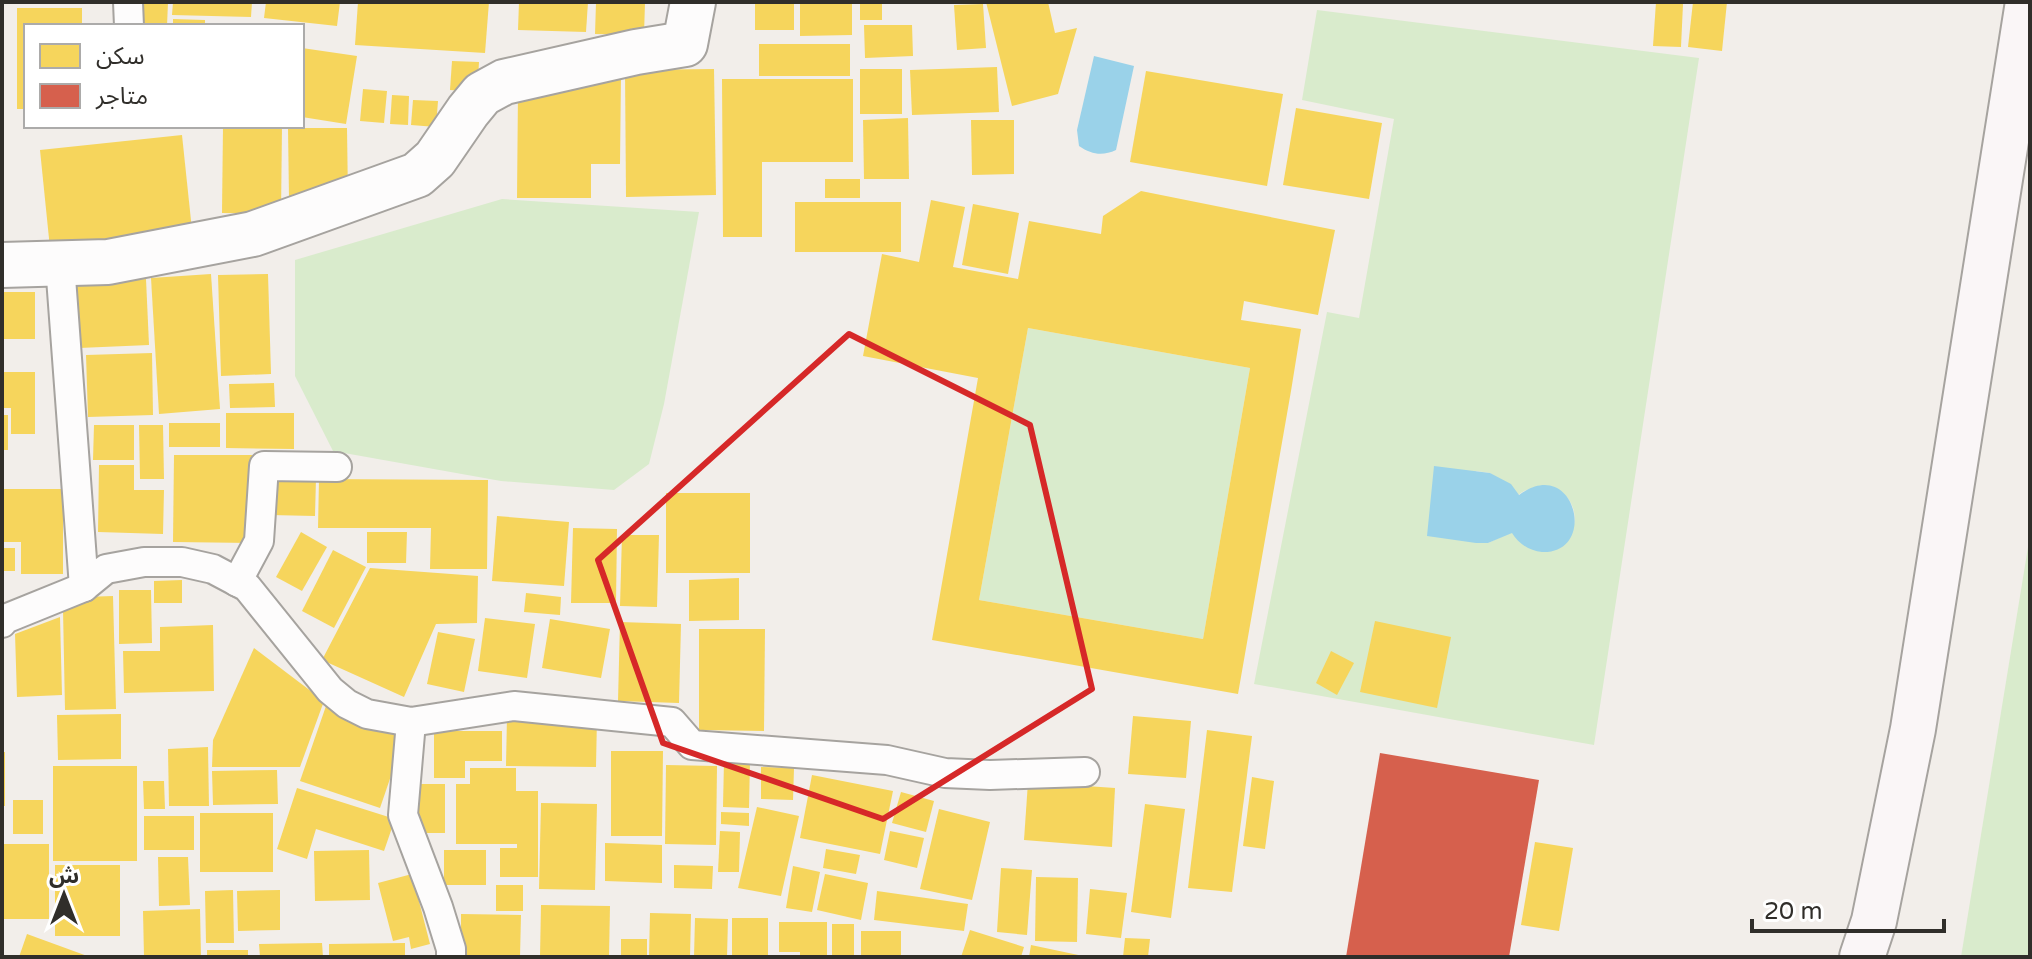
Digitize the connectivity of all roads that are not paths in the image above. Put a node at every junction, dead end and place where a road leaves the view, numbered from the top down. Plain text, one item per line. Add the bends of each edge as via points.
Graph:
1 (128, 2) edge
2 (693, 2) edge
3 (2028, 2) edge
4 (129, 24) edge
5 (60, 264) junction
6 (2, 265) edge
7 (337, 467) dead end
8 (237, 582) junction
9 (84, 587) junction
10 (2, 623) edge
11 (411, 722) junction
12 (1085, 772) dead end
13 (451, 957) edge
14 (1862, 957) edge

1 - 4 lane
2 - 5 street via 685,44 504,82 482,94 435,159 417,175 253,234 108,262
3 - 14 street via 1913,729
5 - 6 street
5 - 9 lane
7 - 8 lane via 264,466 259,541
8 - 9 lane via 213,569 182,562 144,562 106,569
8 - 11 lane via 247,587 347,704 367,714
9 - 10 lane
11 - 12 lane via 514,706 672,722 692,745 887,760 945,773
11 - 13 lane via 403,815

